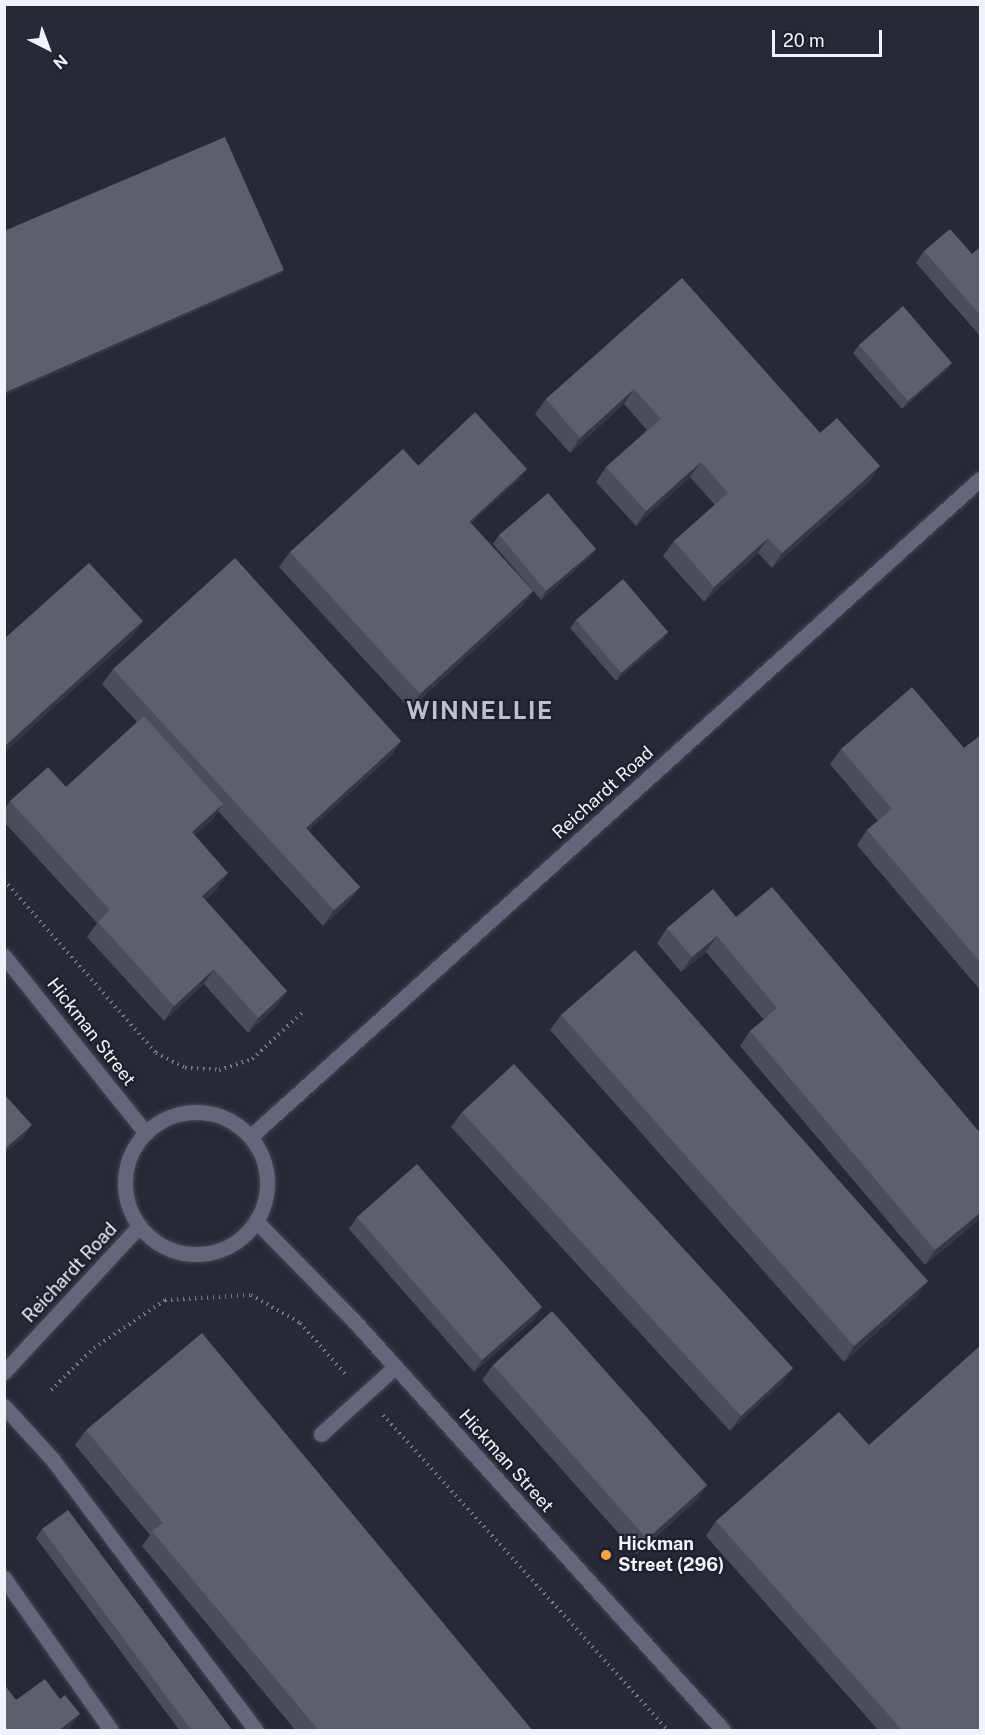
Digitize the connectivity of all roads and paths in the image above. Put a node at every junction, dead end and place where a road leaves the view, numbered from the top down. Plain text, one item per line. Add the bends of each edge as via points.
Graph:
1 (981, 479) edge
2 (4, 880) edge
3 (4, 956) edge
4 (304, 1011) dead end
5 (146, 1133) junction
6 (251, 1137) junction
7 (256, 1221) junction
8 (139, 1226) junction
9 (395, 1367) junction
10 (4, 1372) edge
11 (51, 1390) dead end
12 (364, 1395) junction
13 (4, 1406) edge
14 (321, 1434) dead end
15 (4, 1578) edge
16 (111, 1731) edge
17 (256, 1731) edge
18 (668, 1731) edge
19 (723, 1731) edge

1 - 6 street, Reichardt Road
2 - 4 path via 156,1053 184,1068 219,1070 252,1059
3 - 5 street, Hickman Street
5 - 6 street via 170,1117 199,1112 228,1119
5 - 8 street via 131,1154 125,1178 128,1204
6 - 7 street via 263,1156 268,1178 266,1201
7 - 8 street via 238,1242 213,1252 185,1254 160,1245
7 - 9 street, Hickman Street
8 - 10 street, Reichardt Road
9 - 12 street
9 - 19 street, Hickman Street
11 - 12 path via 94,1348 165,1300 251,1295 300,1323
12 - 14 street
12 - 18 path
13 - 17 street via 53,1460
15 - 16 street

